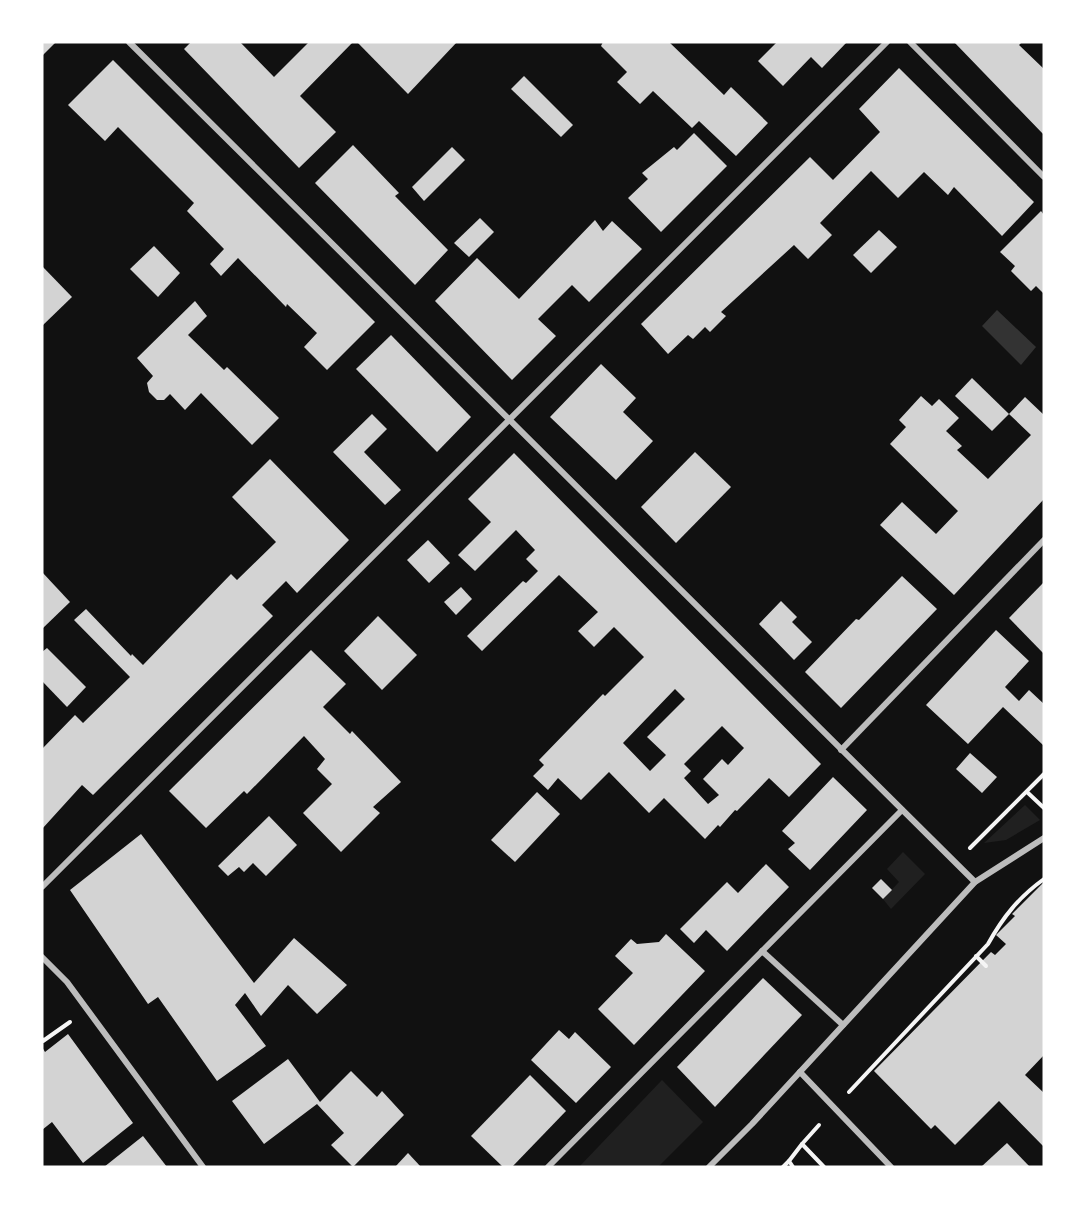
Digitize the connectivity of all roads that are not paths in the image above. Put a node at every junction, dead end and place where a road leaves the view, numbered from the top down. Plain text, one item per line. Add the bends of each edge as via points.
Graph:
1 (129, 42) edge
2 (887, 42) edge
3 (910, 42) edge
4 (1044, 177) edge
5 (510, 419) junction
6 (1044, 540) edge
7 (841, 750) junction
8 (902, 810) junction
9 (1044, 838) edge
10 (975, 882) junction
11 (42, 887) edge
12 (762, 951) junction
13 (42, 957) edge
14 (843, 1025) junction
15 (800, 1072) junction
16 (203, 1167) edge
17 (548, 1167) edge
18 (708, 1167) edge
19 (891, 1167) edge

1 - 5 street
2 - 5 street
3 - 4 street
5 - 7 street
5 - 11 street
6 - 7 street
7 - 8 street
8 - 10 street
8 - 12 street
9 - 10 street
10 - 14 street
12 - 14 street
12 - 17 street
13 - 16 street via 67,982
14 - 15 street
15 - 18 street
15 - 19 street

